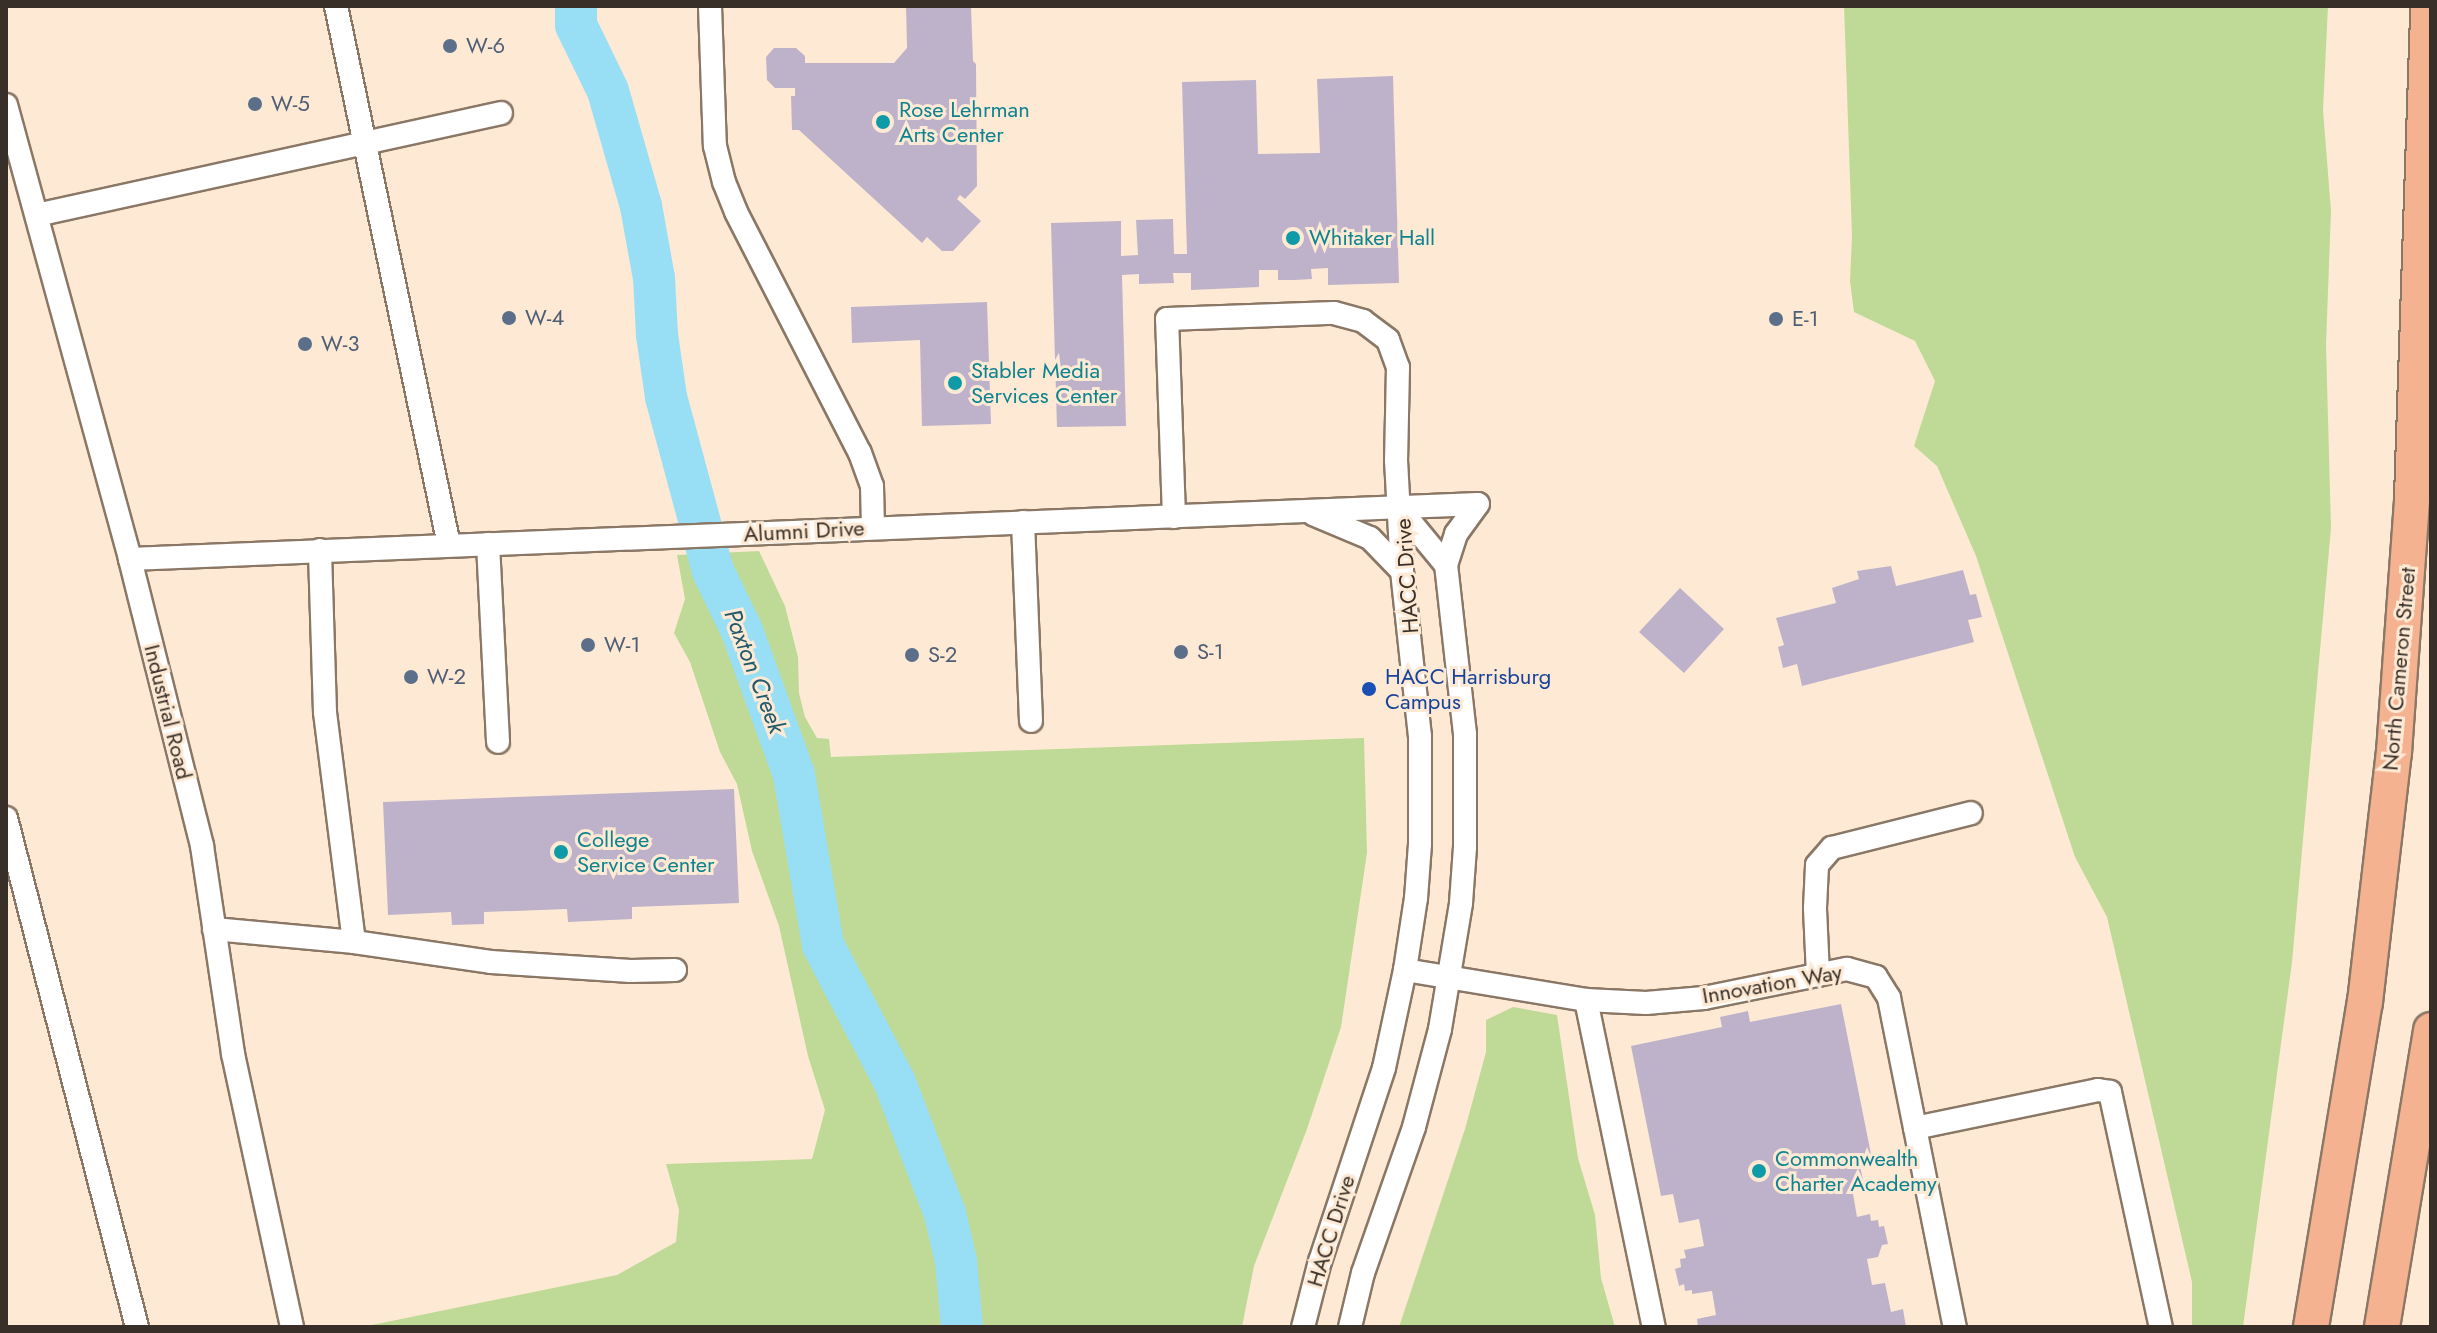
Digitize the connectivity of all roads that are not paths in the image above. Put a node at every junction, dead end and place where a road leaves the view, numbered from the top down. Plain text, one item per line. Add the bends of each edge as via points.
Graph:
1 (336, 6) edge
2 (710, 6) edge
3 (2428, 6) edge
4 (6, 105) edge
5 (501, 113) dead end
6 (365, 140) junction
7 (37, 215) junction
8 (1399, 508) junction
9 (1305, 511) junction
10 (1174, 517) junction
11 (1023, 522) junction
12 (873, 528) junction
13 (488, 544) junction
14 (449, 545) junction
15 (320, 550) junction
16 (130, 559) junction
17 (1446, 565) junction
18 (1402, 571) junction
19 (1031, 721) dead end
20 (498, 742) dead end
21 (1971, 813) dead end
22 (6, 818) edge
23 (214, 929) junction
24 (354, 942) junction
25 (675, 970) dead end
26 (1405, 970) junction
27 (1818, 975) junction
28 (1450, 977) junction
29 (1586, 1000) junction
30 (2431, 1030) edge
31 (1915, 1128) junction
32 (137, 1327) edge
33 (292, 1327) edge
34 (1303, 1327) edge
35 (1350, 1327) edge
36 (1654, 1327) edge
37 (1955, 1327) edge
38 (2161, 1327) edge
39 (2311, 1327) edge
40 (2382, 1327) edge

1 - 6 street
2 - 12 street via 715,146 724,182 860,453 872,486
3 - 39 highway, North Cameron Street via 2412,498 2394,752 2365,1002
4 - 7 street, Industrial Road
5 - 6 street
6 - 7 street
6 - 14 street
7 - 16 street, Industrial Road
8 - 9 street, Alumni Drive
8 - 10 street via 1395,355 1388,340 1363,321 1322,313 1167,319
8 - 17 street, HACC Drive
8 - 17 street, Alumni Drive via 1478,504 1456,534
8 - 18 street, HACC Drive
9 - 10 street, Alumni Drive
9 - 18 street via 1370,538
10 - 11 street, Alumni Drive
11 - 12 street, Alumni Drive
11 - 19 street
12 - 13 street, Alumni Drive
13 - 14 street, Alumni Drive
13 - 20 street
14 - 15 street, Alumni Drive
15 - 16 street, Alumni Drive
15 - 24 street via 325,712
16 - 23 street, Industrial Road via 202,846
17 - 28 street, HACC Drive via 1461,677 1467,790 1461,903
18 - 26 street, HACC Drive via 1416,682 1421,790 1417,885
21 - 27 street via 1832,848 1817,865
22 - 32 street
23 - 24 street
23 - 33 street, Industrial Road via 233,1054
24 - 25 street via 491,962
26 - 28 street, Innovation Way
26 - 34 street, HACC Drive via 1384,1068
27 - 29 street, Innovation Way via 1704,998 1646,1003
27 - 31 street, Innovation Way via 1855,970 1883,985
28 - 29 street, Innovation Way
28 - 35 street, HACC Drive via 1427,1080
29 - 36 street
30 - 40 highway
31 - 37 street, Innovation Way
31 - 38 street via 2105,1089 2114,1096

